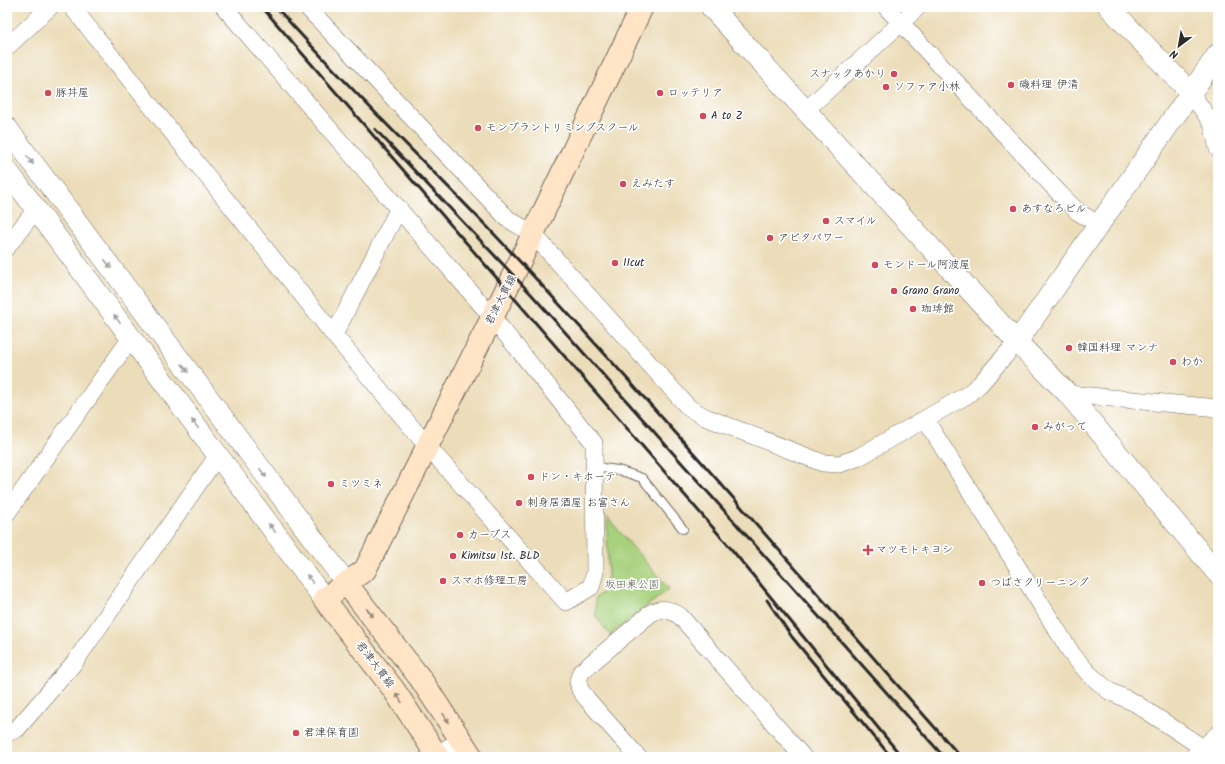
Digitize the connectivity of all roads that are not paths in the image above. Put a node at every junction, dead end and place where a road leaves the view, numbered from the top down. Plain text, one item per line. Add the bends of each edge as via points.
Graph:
1 (50, 7) edge
2 (72, 7) edge
3 (224, 7) edge
4 (642, 7) edge
5 (711, 7) edge
6 (886, 7) edge
7 (918, 7) edge
8 (1108, 7) edge
9 (312, 9) edge
10 (900, 23) junction
11 (7, 46) edge
12 (1218, 54) edge
13 (1190, 92) junction
14 (805, 111) junction
15 (7, 128) edge
16 (1218, 149) edge
17 (7, 170) edge
18 (399, 208) junction
19 (36, 209) junction
20 (1098, 224) junction
21 (533, 234) junction
22 (7, 247) edge
23 (492, 317) junction
24 (334, 335) junction
25 (131, 338) junction
26 (1017, 342) junction
27 (1068, 394) junction
28 (1218, 408) edge
29 (926, 419) junction
30 (428, 447) junction
31 (218, 455) junction
32 (594, 467) junction
33 (7, 513) edge
34 (683, 529) dead end
35 (1218, 574) edge
36 (346, 583) junction
37 (324, 599) junction
38 (7, 733) edge
39 (1218, 734) edge
40 (467, 749) edge
41 (1198, 752) edge
42 (435, 756) edge
43 (638, 757) edge
44 (803, 757) edge
45 (1218, 757) edge

1 - 11 street
2 - 24 street
3 - 18 street
4 - 21 main road, 君津大貫線
5 - 14 street
6 - 10 street
7 - 10 street
8 - 13 street
9 - 21 street via 508,219
10 - 14 street
10 - 20 street via 1060,195 1078,212
12 - 13 street
13 - 16 street via 1212,123
13 - 20 street
14 - 26 street
15 -> 36 street
17 - 19 street
18 - 23 street
18 - 24 street
19 - 22 street
25 -> 19 street
20 - 26 street
21 - 23 main road, 君津大貫線
21 - 29 street via 689,408 705,417 822,463 838,464 857,458
23 - 30 main road, 君津大貫線
23 - 32 street via 594,443
24 - 30 street
31 -> 25 street
25 - 33 street
26 - 27 street
26 - 29 street via 980,384
27 - 28 street
27 - 35 street
29 - 41 street via 1072,654 1088,673 1109,691 1135,703
30 - 32 street via 566,602 591,587 595,572
30 - 36 main road, 君津大貫線 via 365,570
37 -> 31 street
31 - 38 street via 74,663 17,729
32 - 34 lane via 618,470 642,478
36 - 37 main road, 君津大貫線
36 -> 40 main road via 420,678
42 -> 37 main road, 君津大貫線 via 394,690
39 - 41 street
40 - 42 street
41 - 45 lane
43 - 44 street via 580,690 578,680 582,672 651,613 660,609 670,610 680,616

